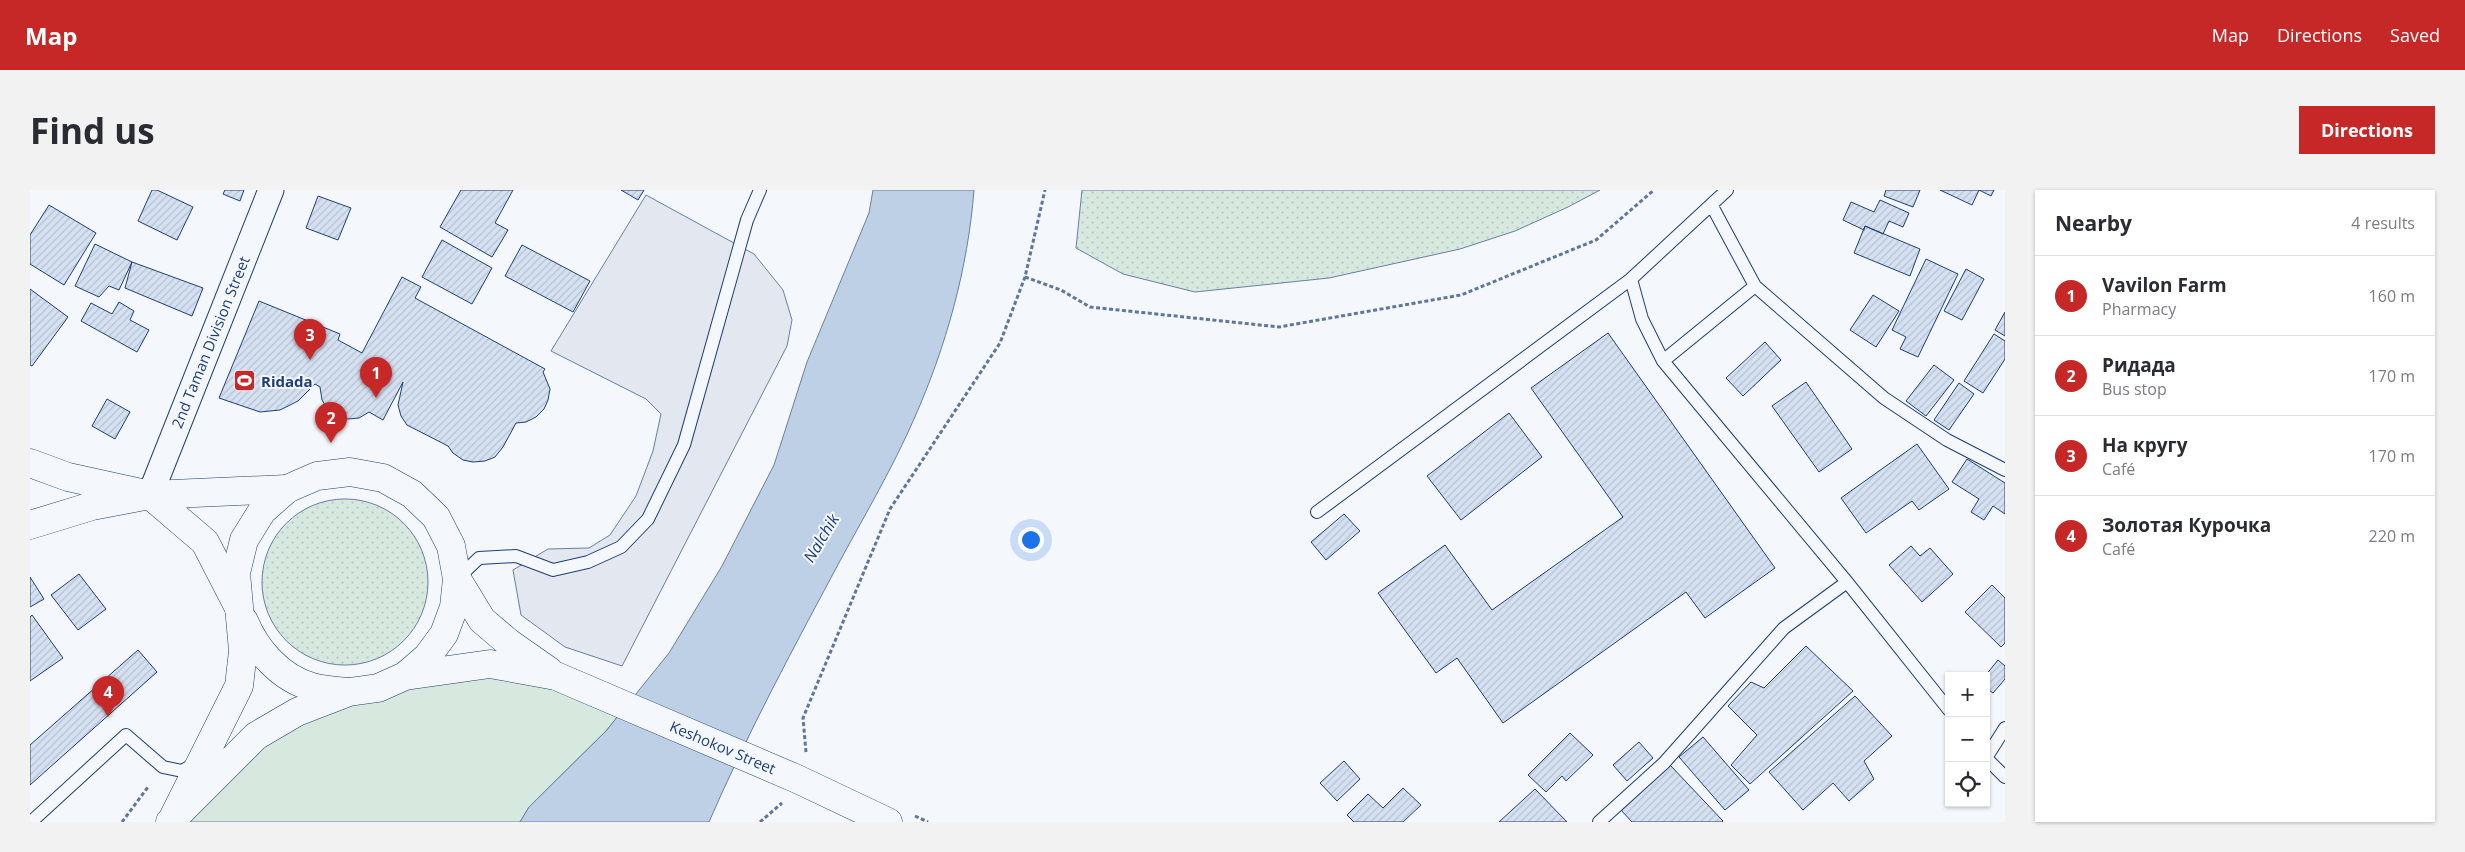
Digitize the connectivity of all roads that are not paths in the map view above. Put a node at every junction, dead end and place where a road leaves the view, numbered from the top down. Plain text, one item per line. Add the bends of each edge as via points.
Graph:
1 (271, 190) edge
2 (760, 190) edge
3 (1727, 190) edge
4 (1712, 206) junction
5 (1631, 279) junction
6 (1755, 286) junction
7 (1663, 361) junction
8 (30, 463) edge
9 (2005, 470) edge
10 (287, 489) junction
11 (150, 495) junction
12 (1317, 512) dead end
13 (30, 524) edge
14 (457, 579) junction
15 (1847, 582) junction
16 (238, 606) junction
17 (405, 676) junction
18 (556, 676) junction
19 (349, 692) junction
20 (1945, 705) edge
21 (2005, 728) edge
22 (201, 761) junction
23 (2005, 777) edge
24 (171, 820) edge
25 (32, 822) edge
26 (888, 822) edge
27 (1598, 822) edge

1 - 11 street, 2nd Taman Division Street
2 - 14 lane via 747,220 684,445 648,519 621,547 588,562 553,570 516,556 479,558
3 - 4 lane
4 - 5 lane
4 - 6 lane
5 - 7 lane via 1642,319
5 - 12 lane
6 - 7 lane
6 - 9 lane via 1884,398 1947,440
7 - 15 lane
8 - 11 main road via 68,477
10 - 11 main road
10 - 14 main road via 317,476 350,472 383,478 412,494 436,516 451,546
10 - 16 main road via 262,511 244,540 236,572
11 - 13 main road via 92,506
11 - 16 main road via 206,542
14 - 17 main road via 454,607 444,634 427,657
14 - 18 main road via 482,620
15 - 20 lane
15 - 27 lane via 1784,628 1664,762
16 - 19 main road via 252,641 278,669 312,687
16 - 22 main road via 243,651 238,686
17 - 18 main road via 490,664
17 - 19 main road via 378,688
18 - 26 main road, Keshokov Street via 796,777
19 - 24 main road via 297,712 256,736
21 - 23 lane via 1986,758
22 - 24 main road
22 - 25 lane via 182,771 163,767 126,736

